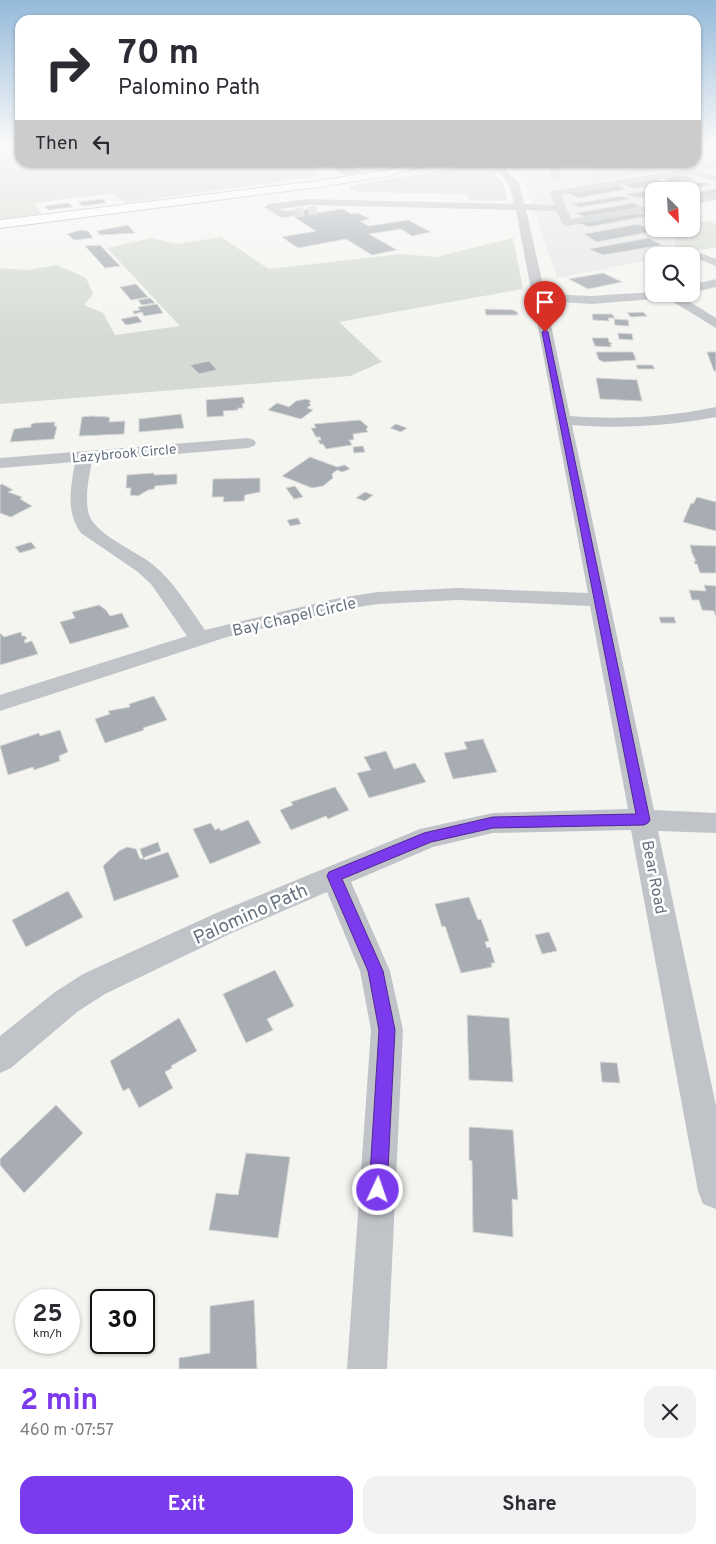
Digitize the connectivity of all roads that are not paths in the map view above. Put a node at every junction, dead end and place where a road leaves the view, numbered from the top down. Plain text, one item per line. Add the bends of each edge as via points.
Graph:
1 (106, 210) edge
2 (274, 210) edge
3 (521, 210) edge
4 (562, 210) edge
5 (643, 210) edge
6 (295, 213) tunnel mouth
7 (0, 224) edge
8 (700, 256) dead end
9 (716, 263) edge
10 (716, 284) edge
11 (700, 287) edge
12 (645, 296) edge
13 (538, 297) junction
14 (682, 302) edge
15 (716, 324) edge
16 (716, 412) edge
17 (562, 420) junction
18 (248, 443) dead end
19 (84, 456) junction
20 (0, 463) edge
21 (599, 600) junction
22 (200, 639) junction
23 (0, 703) edge
24 (644, 820) junction
25 (716, 823) edge
26 (334, 876) junction
27 (0, 1058) edge
28 (716, 1191) edge
29 (367, 1369) edge

1 - 7 main road
2 - 6 street via 282,215
3 - 13 street, Bear Road
4 - 5 street via 567,223
8 - 9 street
10 - 11 street
12 - 13 street via 591,300
13 - 17 street, Bear Road
14 - 15 street
16 - 17 street via 640,423
17 - 21 street, Bear Road
18 - 19 street, Lazybrook Circle
19 - 20 street, Lazybrook Circle
19 - 22 street via 79,512 87,529 158,580
21 - 22 street, Bay Chapel Circle via 458,594 378,598 339,604
21 - 24 street, Bear Road
22 - 23 street, Bay Chapel Circle
24 - 25 street, Palomino Path
24 - 26 street, Palomino Path via 493,823 429,837
24 - 28 street, Bear Road
26 - 27 street, Palomino Path via 94,984 66,1002
26 - 29 street via 375,971 387,1030

